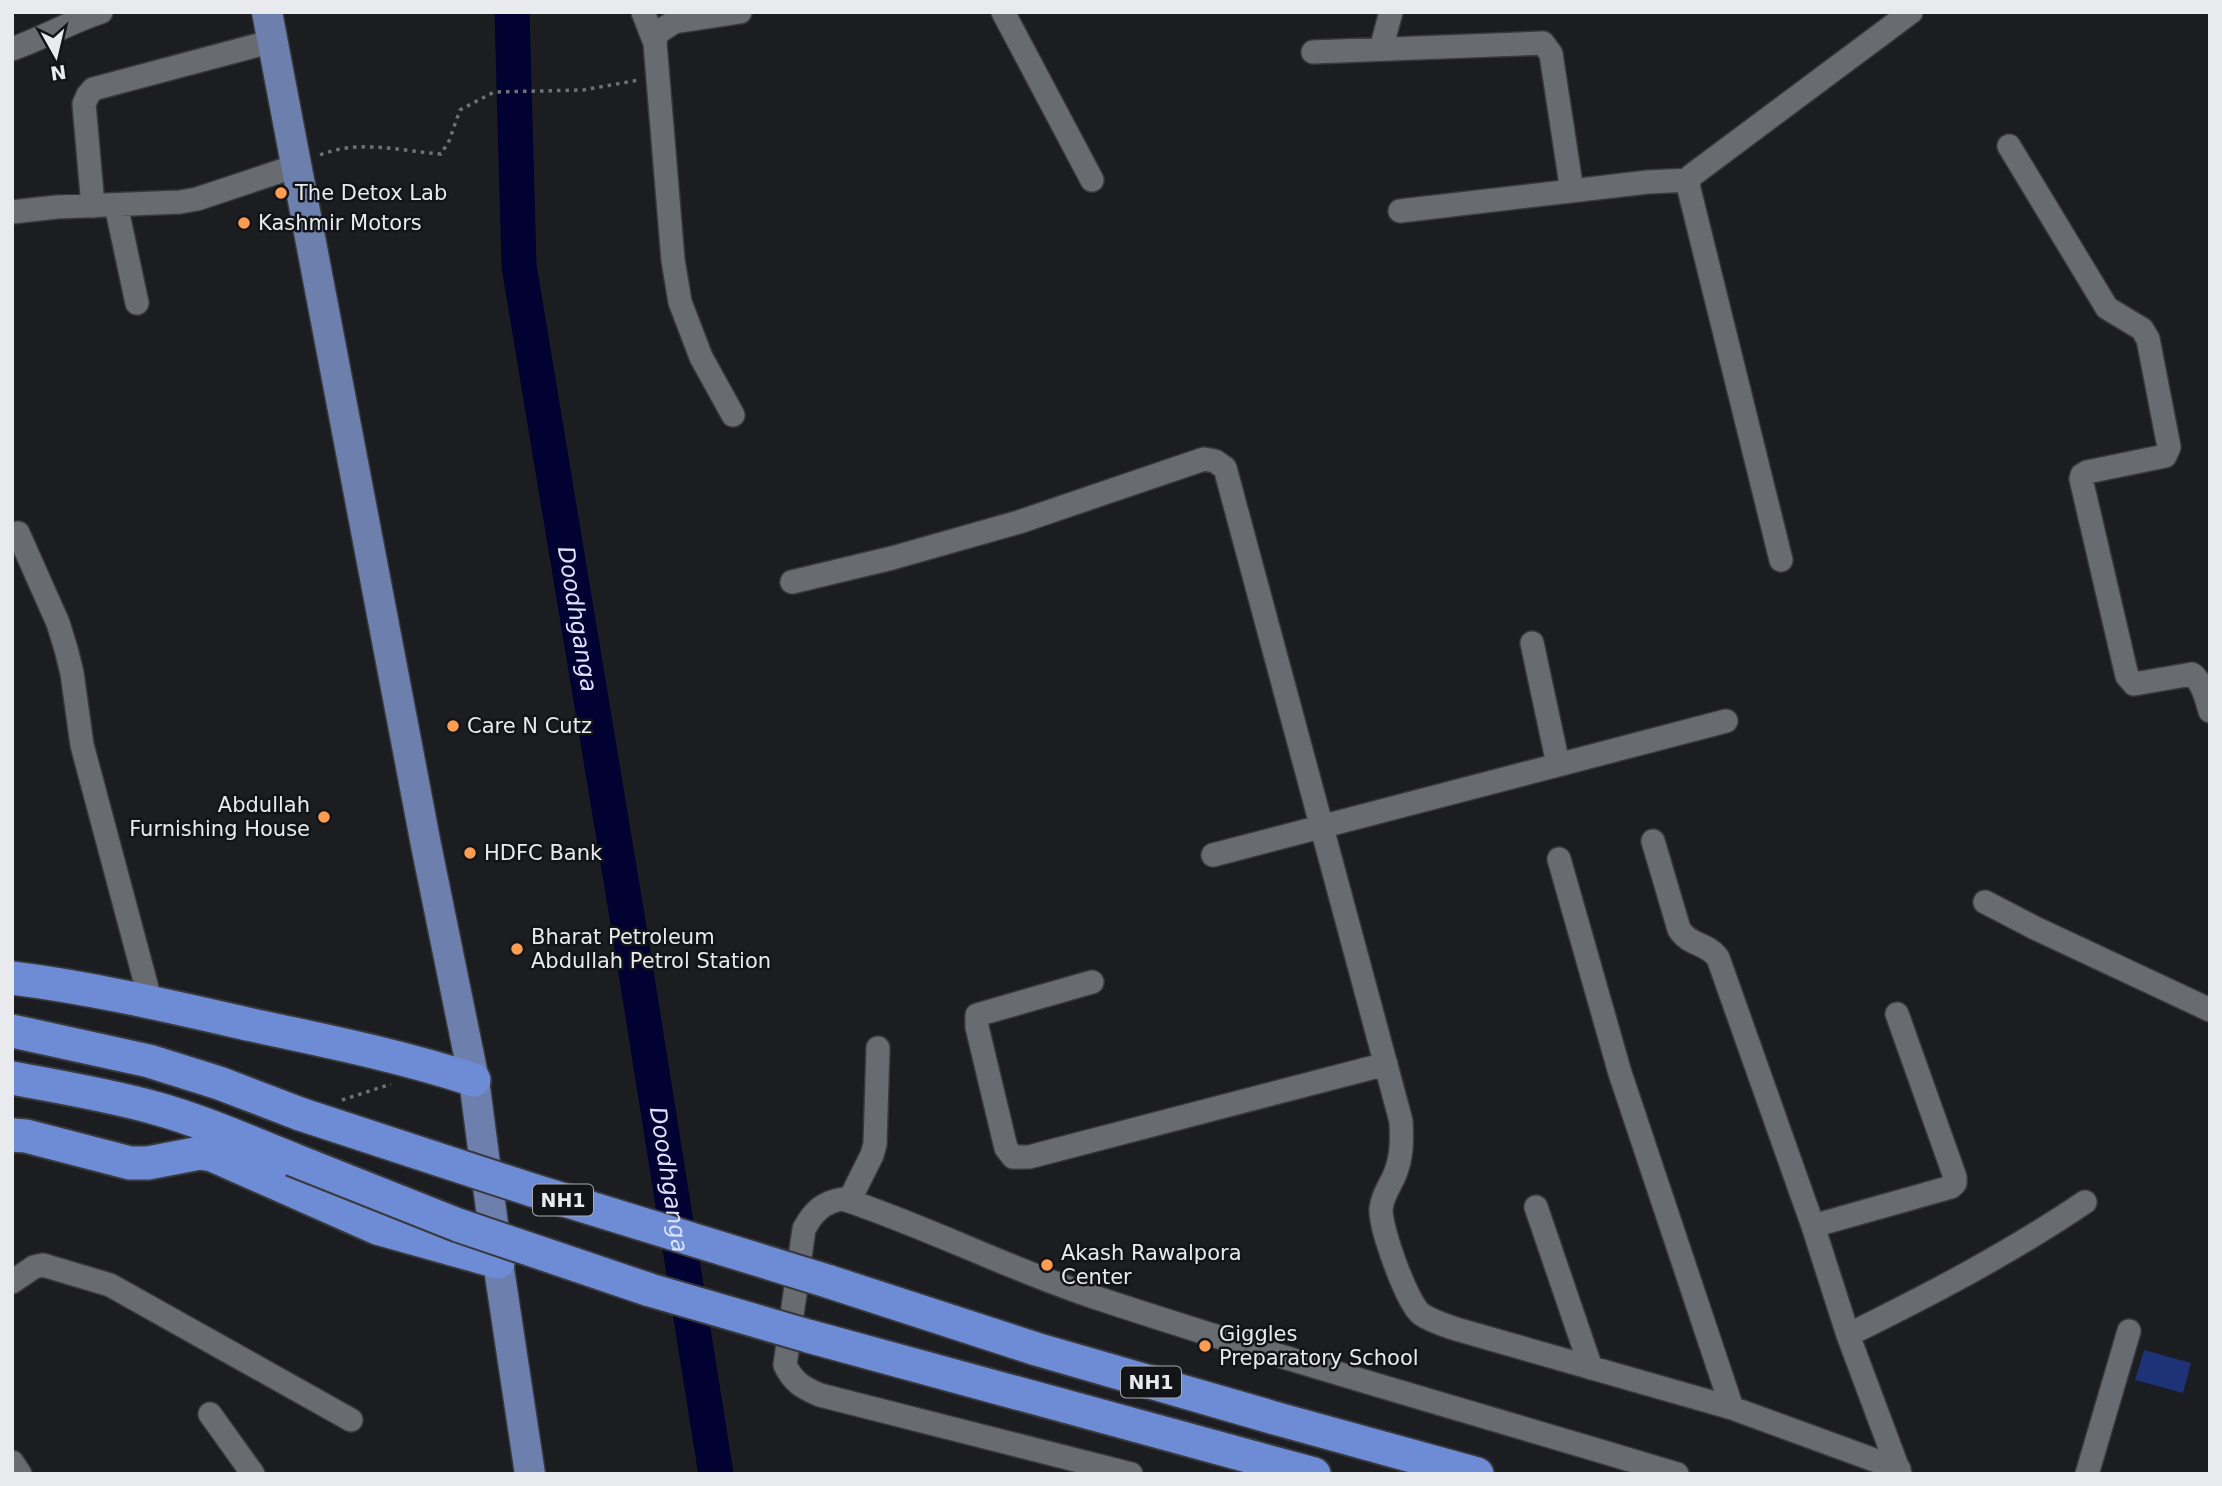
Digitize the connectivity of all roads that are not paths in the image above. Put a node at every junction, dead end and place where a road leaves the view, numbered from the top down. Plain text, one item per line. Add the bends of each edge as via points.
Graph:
1 (101, 12) edge
2 (267, 12) edge
3 (643, 12) edge
4 (740, 12) edge
5 (1003, 12) edge
6 (1391, 12) edge
7 (1911, 12) edge
8 (273, 41) junction
9 (655, 43) junction
10 (12, 48) edge
11 (1381, 49) junction
12 (1313, 52) dead end
13 (2009, 146) dead end
14 (296, 166) junction
15 (1092, 180) dead end
16 (1689, 180) junction
17 (1572, 191) junction
18 (105, 206) junction
19 (1399, 211) dead end
20 (12, 212) edge
21 (136, 303) dead end
22 (733, 415) dead end
23 (18, 533) dead end
24 (1782, 560) dead end
25 (792, 582) dead end
26 (1532, 643) dead end
27 (2210, 711) edge
28 (1726, 722) dead end
29 (1558, 764) junction
30 (1323, 827) junction
31 (1653, 841) dead end
32 (1213, 855) dead end
33 (1559, 859) dead end
34 (1985, 902) dead end
35 (12, 978) edge
36 (1092, 982) dead end
37 (151, 1003) junction
38 (2208, 1006) edge
39 (1897, 1014) dead end
40 (12, 1031) edge
41 (878, 1048) dead end
42 (1386, 1064) junction
43 (12, 1079) edge
44 (474, 1080) junction
45 (12, 1135) edge
46 (849, 1201) junction
47 (2085, 1202) dead end
48 (1536, 1207) dead end
49 (1813, 1226) junction
50 (498, 1262) junction
51 (12, 1282) edge
52 (2129, 1331) dead end
53 (1848, 1335) junction
54 (1591, 1368) junction
55 (1732, 1408) junction
56 (209, 1413) dead end
57 (351, 1420) dead end
58 (12, 1462) edge
59 (1899, 1471) edge
60 (20, 1474) edge
61 (253, 1474) edge
62 (530, 1474) edge
63 (1131, 1474) edge
64 (1314, 1474) edge
65 (1477, 1474) edge
66 (1677, 1474) edge
67 (2087, 1474) edge

1 - 10 street
2 - 8 main road
3 - 9 street
4 - 9 street via 674,22 657,33
5 - 15 street
6 - 11 street
7 - 16 street
8 - 14 main road
8 - 18 street via 93,89 84,104
9 - 22 street via 680,302 701,357
11 - 12 street
11 - 17 street via 1543,43 1551,54
13 - 27 street via 2107,309 2142,329 2148,340 2168,452 2087,472 2081,479 2127,677 2134,684 2192,674 2202,686
14 - 18 street via 197,199
14 - 44 main road
16 - 17 street
16 - 24 street via 1689,197
17 - 19 street
18 - 20 street
18 - 21 street
23 - 37 street via 69,661 82,745
25 - 30 street via 1019,522 1204,459 1215,461 1230,479
26 - 29 street
28 - 29 street
29 - 30 street
30 - 32 street
30 - 42 street
31 - 49 street via 1678,929 1684,938 1718,958
33 - 55 street via 1620,1073
34 - 38 street
35 - 37 highway
36 - 42 street via 977,1015 1006,1148 1013,1157 1029,1157
37 - 44 highway via 416,1061
39 - 49 street via 1955,1183 1951,1188
40 - 65 highway, NH1, bridge via 149,1061 532,1190 1036,1349
41 - 46 street via 875,1144
42 - 54 street via 1402,1142 1381,1209 1406,1294 1420,1313 1436,1322
43 - 64 highway, NH1, bridge via 155,1108 458,1225 650,1290
44 - 50 main road
45 - 50 highway via 130,1163 212,1155 377,1228
46 - 63 street via 832,1200 823,1205 804,1229 785,1365 790,1377 820,1395
46 - 66 street via 1104,1301
47 - 53 street via 1995,1258
48 - 54 street
49 - 53 street
50 - 62 main road
51 - 57 street via 43,1265 110,1285
52 - 67 street
53 - 59 street
54 - 55 street
55 - 59 street
56 - 61 street
58 - 60 street

